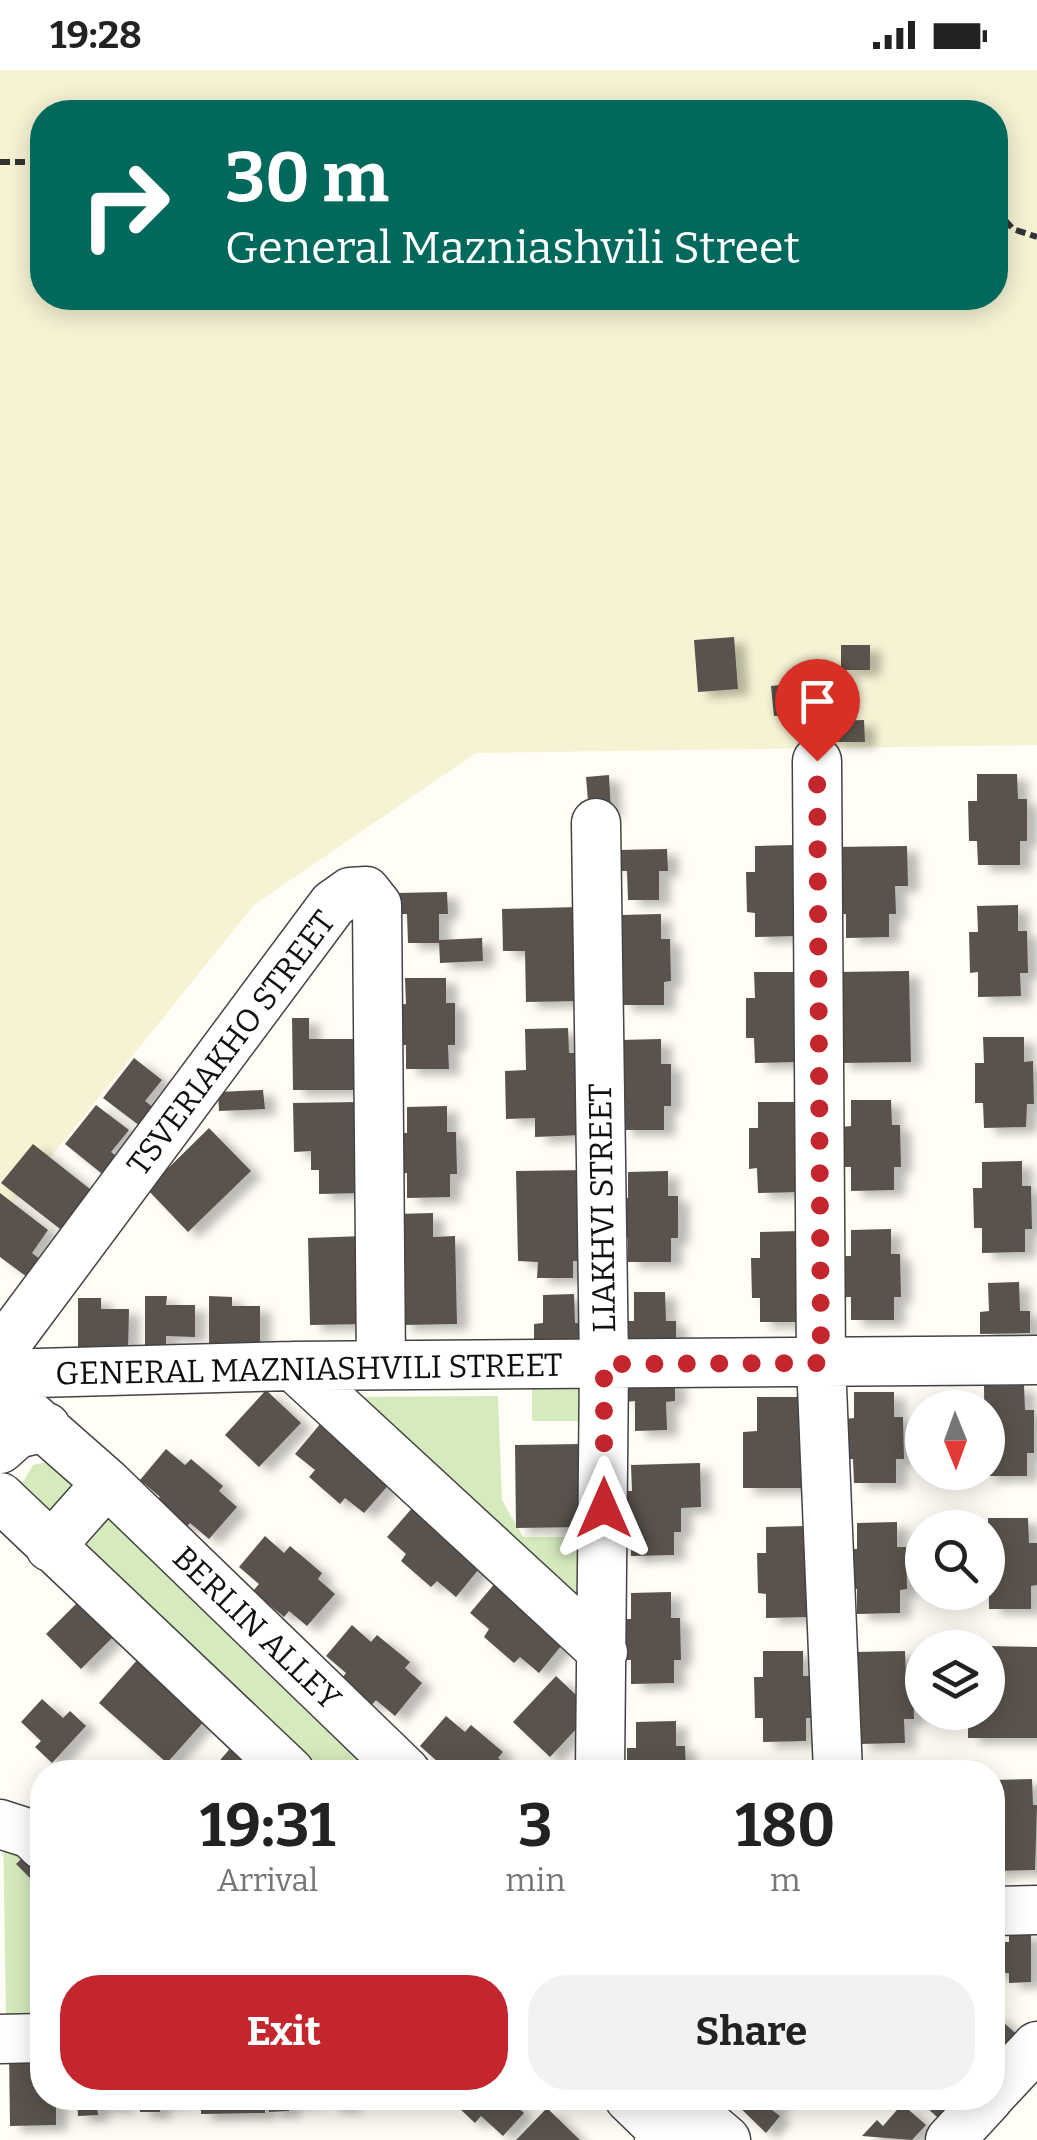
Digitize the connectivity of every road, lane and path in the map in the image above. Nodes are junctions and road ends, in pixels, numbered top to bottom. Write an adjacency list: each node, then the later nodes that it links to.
1 (0, 162): 2 (path)
2 (30, 162)
3 (1008, 223): 4 (path)
4 (1037, 236)
5 (817, 761): 9 (street)
6 (596, 823): 10 (street, LIAKHVI STREET)
7 (0, 1352): 12 (street, TSVERIAKHO STREET)
8 (1037, 1360): 9 (street, GENERAL MAZNIASHVILI STREET)
9 (821, 1363): 10 (street, GENERAL MAZNIASHVILI STREET); 24 (street)
10 (604, 1364): 12 (street, GENERAL MAZNIASHVILI STREET); 20 (street, LIAKHVI STREET)
11 (293, 1366): 12 (street, GENERAL MAZNIASHVILI STREET); 13 (street, GENERAL MAZNIASHVILI STREET); 20 (street)
12 (380, 1366)
13 (0, 1374)
14 (0, 1389): 15 (street, BERLIN ALLEY)
15 (46, 1426): 16 (street); 17 (street, BERLIN ALLEY)
16 (0, 1449)
17 (108, 1483): 19 (street); 22 (street, BERLIN ALLEY)
18 (0, 1497): 19 (street)
19 (50, 1547): 21 (street)
20 (603, 1652): 23 (street, LIAKHVI STREET)
21 (277, 1760)
22 (394, 1760)
23 (600, 1760)
24 (838, 1760)
25 (0, 1824): 26 (street)
26 (30, 1834)
27 (1037, 1910): 28 (street)
28 (1005, 1911)
29 (30, 2038): 30 (street)
30 (0, 2039)
31 (1037, 2046): 32 (street)
32 (1005, 2081)
33 (657, 2110): 35 (street)
34 (978, 2110): 36 (street)
35 (689, 2124)
36 (950, 2140)

